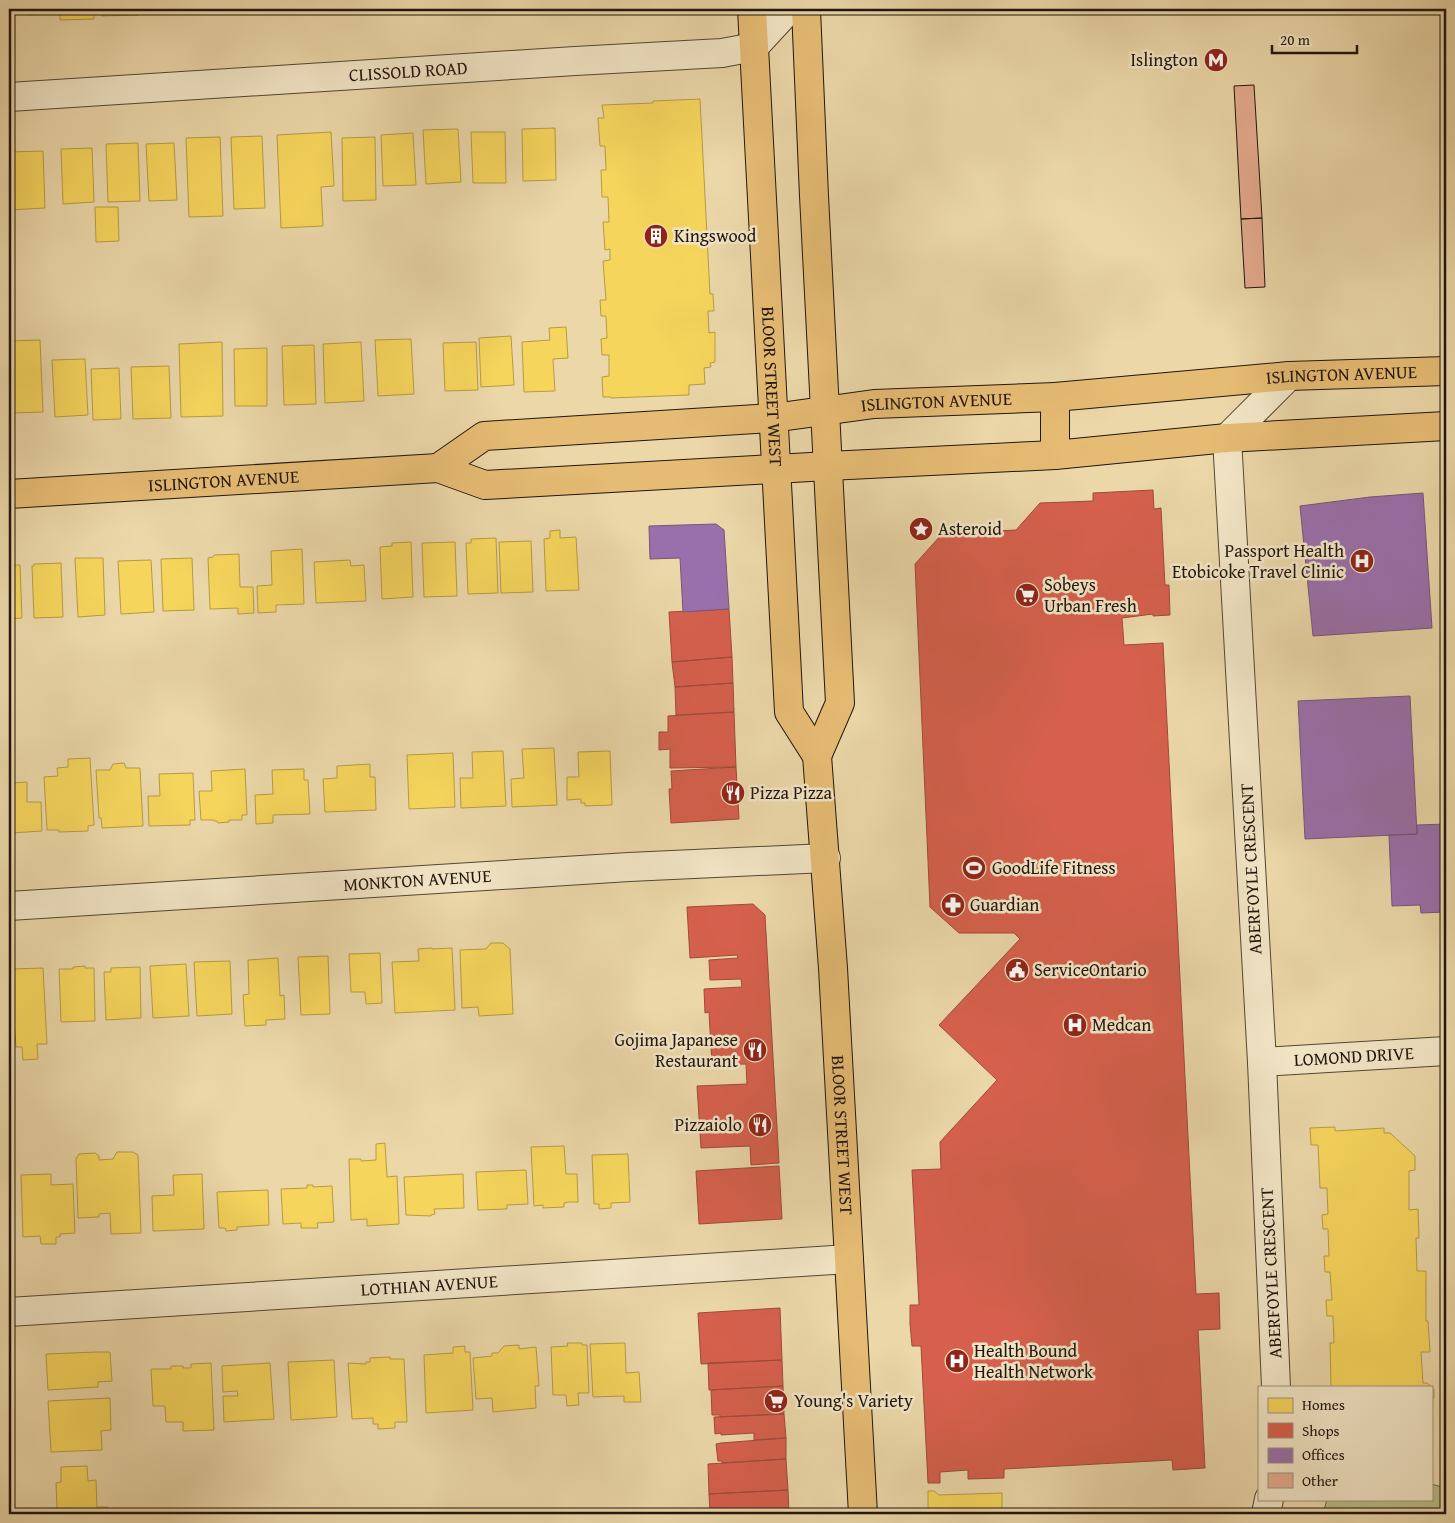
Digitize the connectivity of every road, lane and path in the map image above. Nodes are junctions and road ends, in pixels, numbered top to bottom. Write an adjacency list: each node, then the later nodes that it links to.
1 (752, 9): 4 (main road, BLOOR STREET WEST)
2 (789, 9): 4 (street)
3 (806, 9): 9 (main road, BLOOR STREET WEST)
4 (754, 47): 5 (street, CLISSOLD ROAD); 10 (main road, BLOOR STREET WEST)
5 (9, 97)
6 (1446, 371): 7 (main road, ISLINGTON AVENUE)
7 (1289, 376): 8 (main road, ISLINGTON AVENUE); 12 (street)
8 (1055, 397): 9 (main road, ISLINGTON AVENUE); 13 (main road)
9 (825, 411): 10 (main road, ISLINGTON AVENUE); 14 (main road, BLOOR STREET WEST)
10 (773, 418): 15 (main road, ISLINGTON AVENUE); 16 (main road, BLOOR STREET WEST)
11 (1446, 426): 12 (main road, ISLINGTON AVENUE)
12 (1227, 438): 13 (main road, ISLINGTON AVENUE); 22 (street, ABERFOYLE CRESCENT)
13 (1055, 455): 14 (main road, ISLINGTON AVENUE)
14 (828, 466): 16 (main road, ISLINGTON AVENUE); 18 (main road, BLOOR STREET WEST)
15 (438, 468): 16 (main road, ISLINGTON AVENUE); 17 (main road, ISLINGTON AVENUE)
16 (776, 468): 18 (main road, BLOOR STREET WEST)
17 (9, 494)
18 (817, 756): 19 (main road, BLOOR STREET WEST)
19 (826, 858): 20 (street, MONKTON AVENUE); 23 (main road, BLOOR STREET WEST)
20 (9, 906)
21 (1446, 1052): 22 (street, LOMOND DRIVE)
22 (1262, 1062): 25 (street, ABERFOYLE CRESCENT)
23 (849, 1259): 24 (street, LOTHIAN AVENUE); 27 (main road, BLOOR STREET WEST)
24 (9, 1312)
25 (1276, 1386)
26 (1269, 1500): 28 (street)
27 (863, 1514)
28 (1266, 1514)

